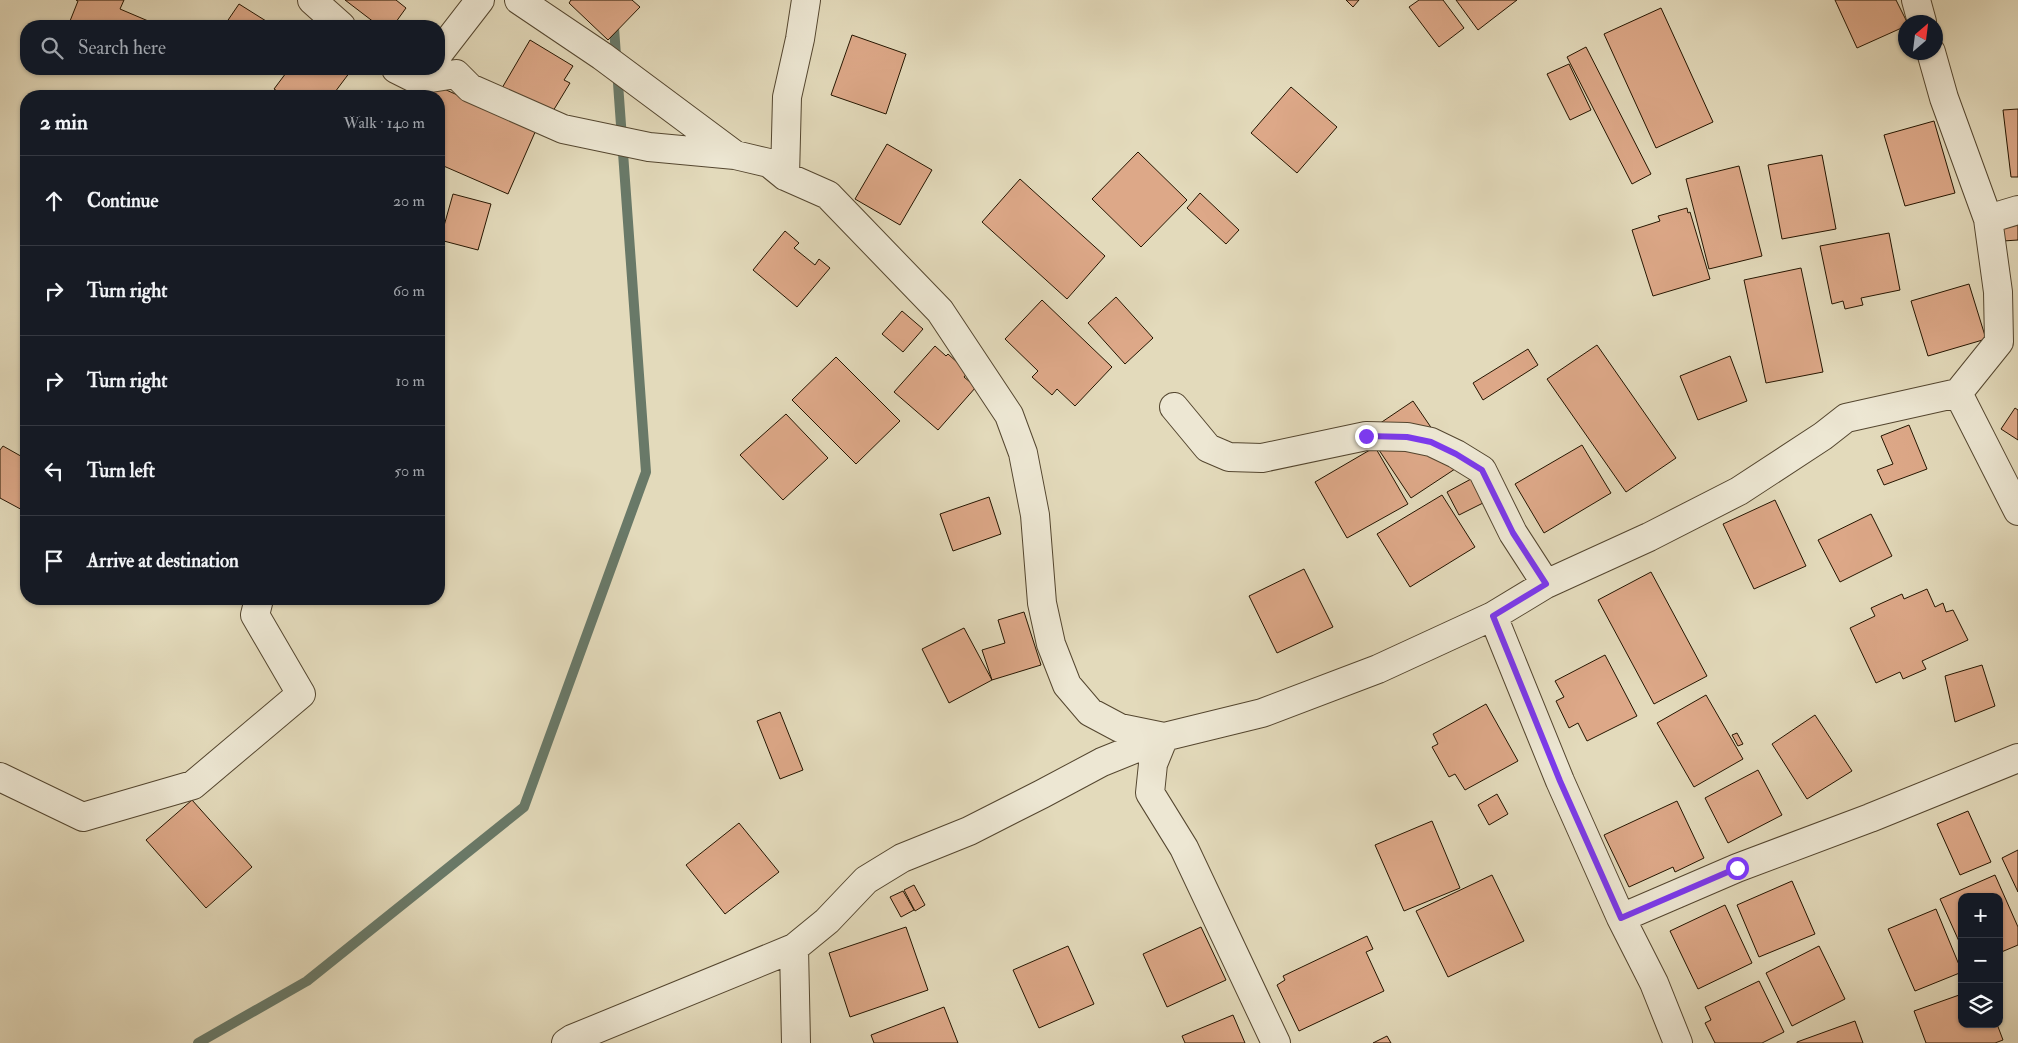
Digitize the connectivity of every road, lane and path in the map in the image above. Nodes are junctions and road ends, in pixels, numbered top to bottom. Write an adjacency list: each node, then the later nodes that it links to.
1 (312, 0): 7 (street)
2 (480, 0): 8 (street)
3 (519, 0): 11 (street)
4 (806, 0): 12 (street)
5 (1916, 0): 6 (street)
6 (1920, 15)
7 (334, 20)
8 (445, 45)
9 (1933, 60): 14 (street)
10 (413, 78): 11 (street)
11 (735, 155): 12 (street)
12 (786, 176): 21 (street)
13 (2018, 210): 14 (street)
14 (1988, 219): 15 (street)
15 (1958, 393): 17 (street); 18 (street)
16 (1174, 407): 18 (street)
17 (2018, 511)
18 (1546, 584): 20 (street)
19 (258, 605): 23 (street)
20 (1493, 616): 21 (street); 24 (street)
21 (1164, 737): 25 (street); 28 (street)
22 (2018, 758): 24 (street)
23 (0, 777)
24 (1621, 918): 29 (street)
25 (794, 948): 26 (street); 27 (street)
26 (566, 1043)
27 (796, 1043)
28 (1276, 1043)
29 (1678, 1043)

